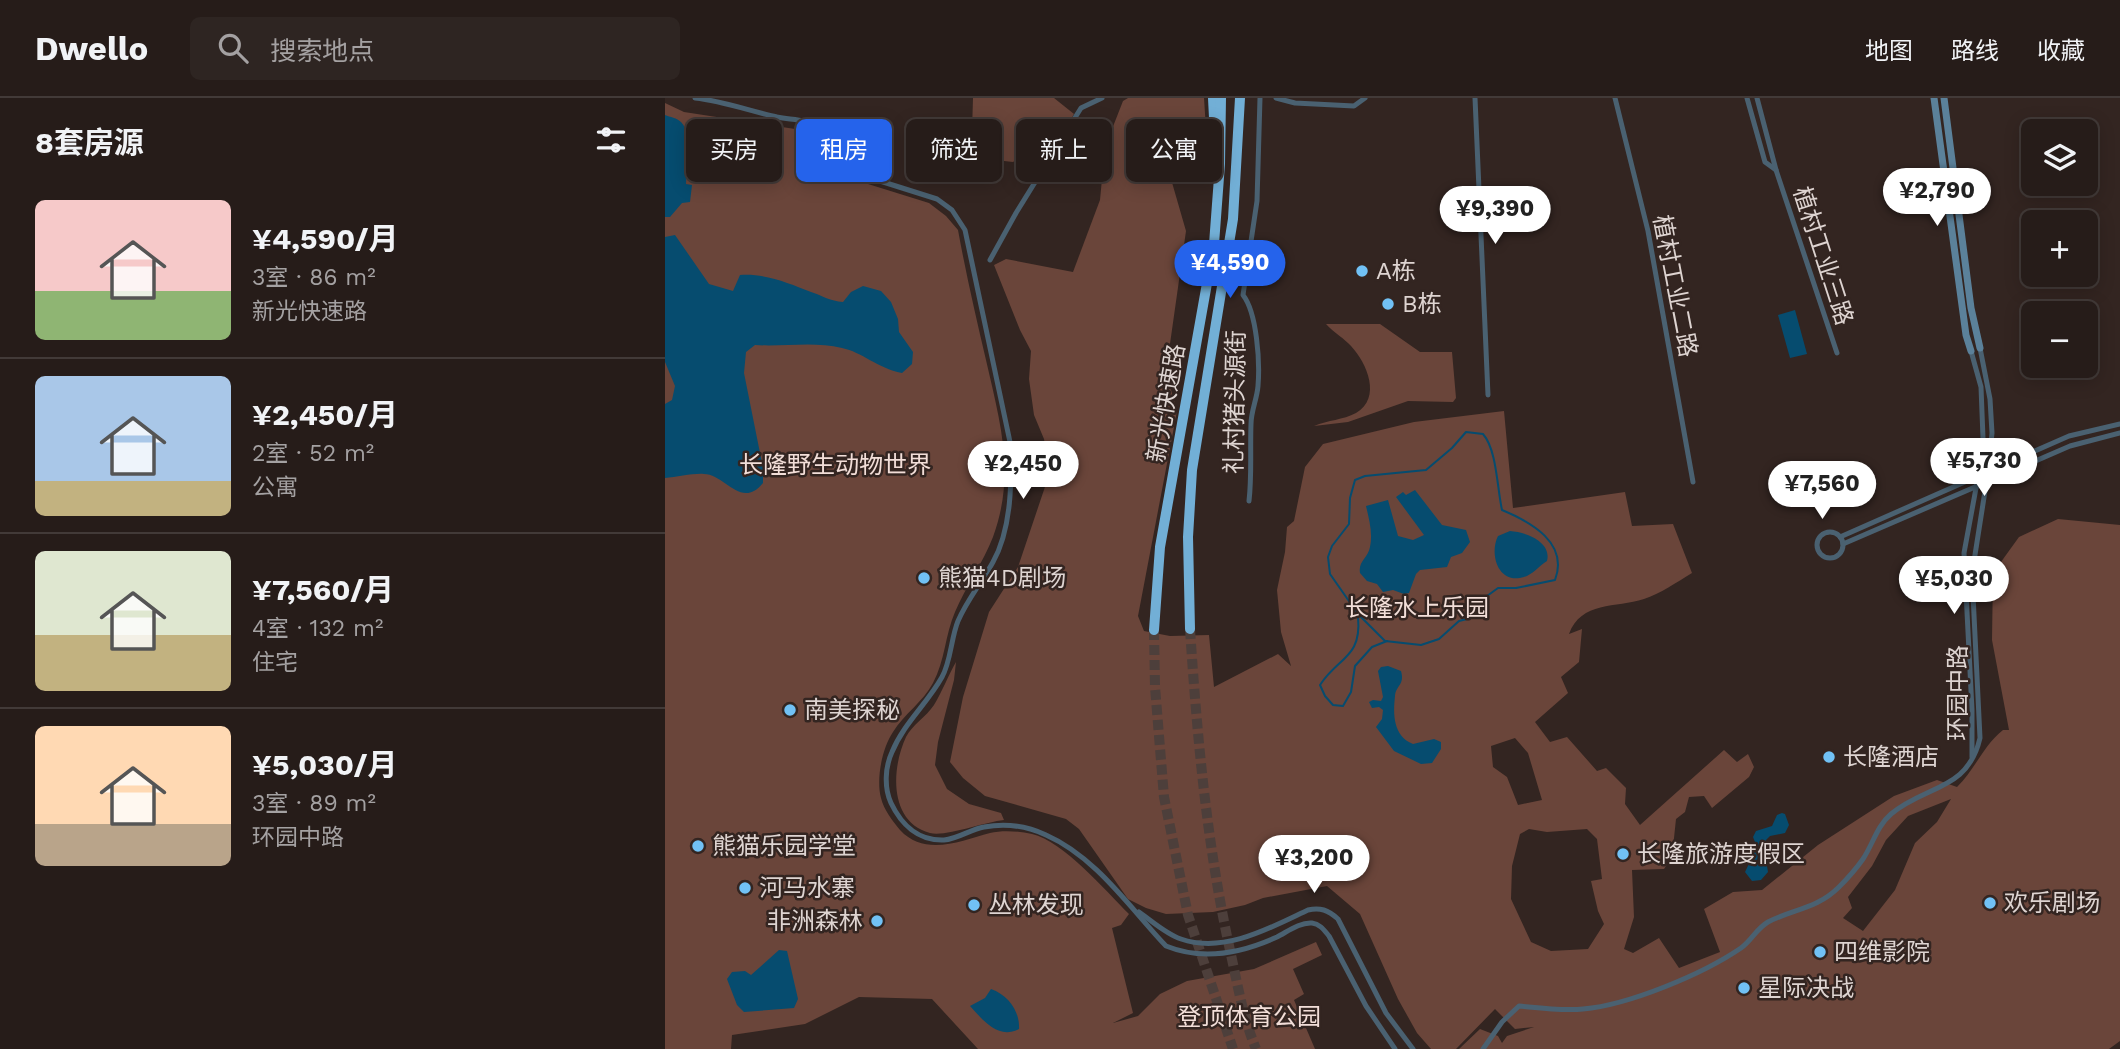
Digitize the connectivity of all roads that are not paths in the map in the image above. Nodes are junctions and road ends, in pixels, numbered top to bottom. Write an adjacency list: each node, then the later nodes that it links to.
1 (695, 98): 35 (street)
2 (1102, 98): 17 (street)
3 (1213, 98): 16 (highway)
4 (1221, 98): 16 (highway, 新光快速路)
5 (1240, 98): 32 (highway, 新光快速路)
6 (1260, 98): 29 (street, 礼村猪头源街)
7 (1276, 98): 8 (street)
8 (1364, 98)
9 (1475, 98): 21 (street)
10 (1615, 98): 26 (street, 植村工业二路)
11 (1747, 98): 15 (street, 植村工业三路)
12 (1757, 98): 15 (street, 植村工业三路)
13 (1934, 98): 19 (street)
14 (1944, 98): 18 (street)
15 (1776, 170): 20 (street, 植村工业三路)
16 (1217, 199): 33 (highway, 新光快速路)
17 (989, 260)
18 (1980, 348): 24 (street, 环园中路)
19 (1971, 351): 25 (street, 环园中路)
20 (1837, 353)
21 (1488, 394)
22 (2120, 424): 24 (street)
23 (2120, 433): 27 (street)
24 (1989, 472): 25 (street); 27 (street, 环园中路)
25 (1978, 476): 28 (street, 环园中路); 30 (street)
26 (1693, 482)
27 (1987, 483): 28 (street); 34 (street, 环园中路)
28 (1976, 487): 31 (street); 34 (street, 环园中路)
29 (1249, 501)
30 (1840, 537): 31 (street); 31 (street)
31 (1843, 544)
32 (1190, 629)
33 (1154, 630)
34 (1972, 757): 38 (street)
35 (1132, 908): 36 (street); 37 (street)
36 (1395, 1049)
37 (1413, 1049)
38 (1483, 1049)

